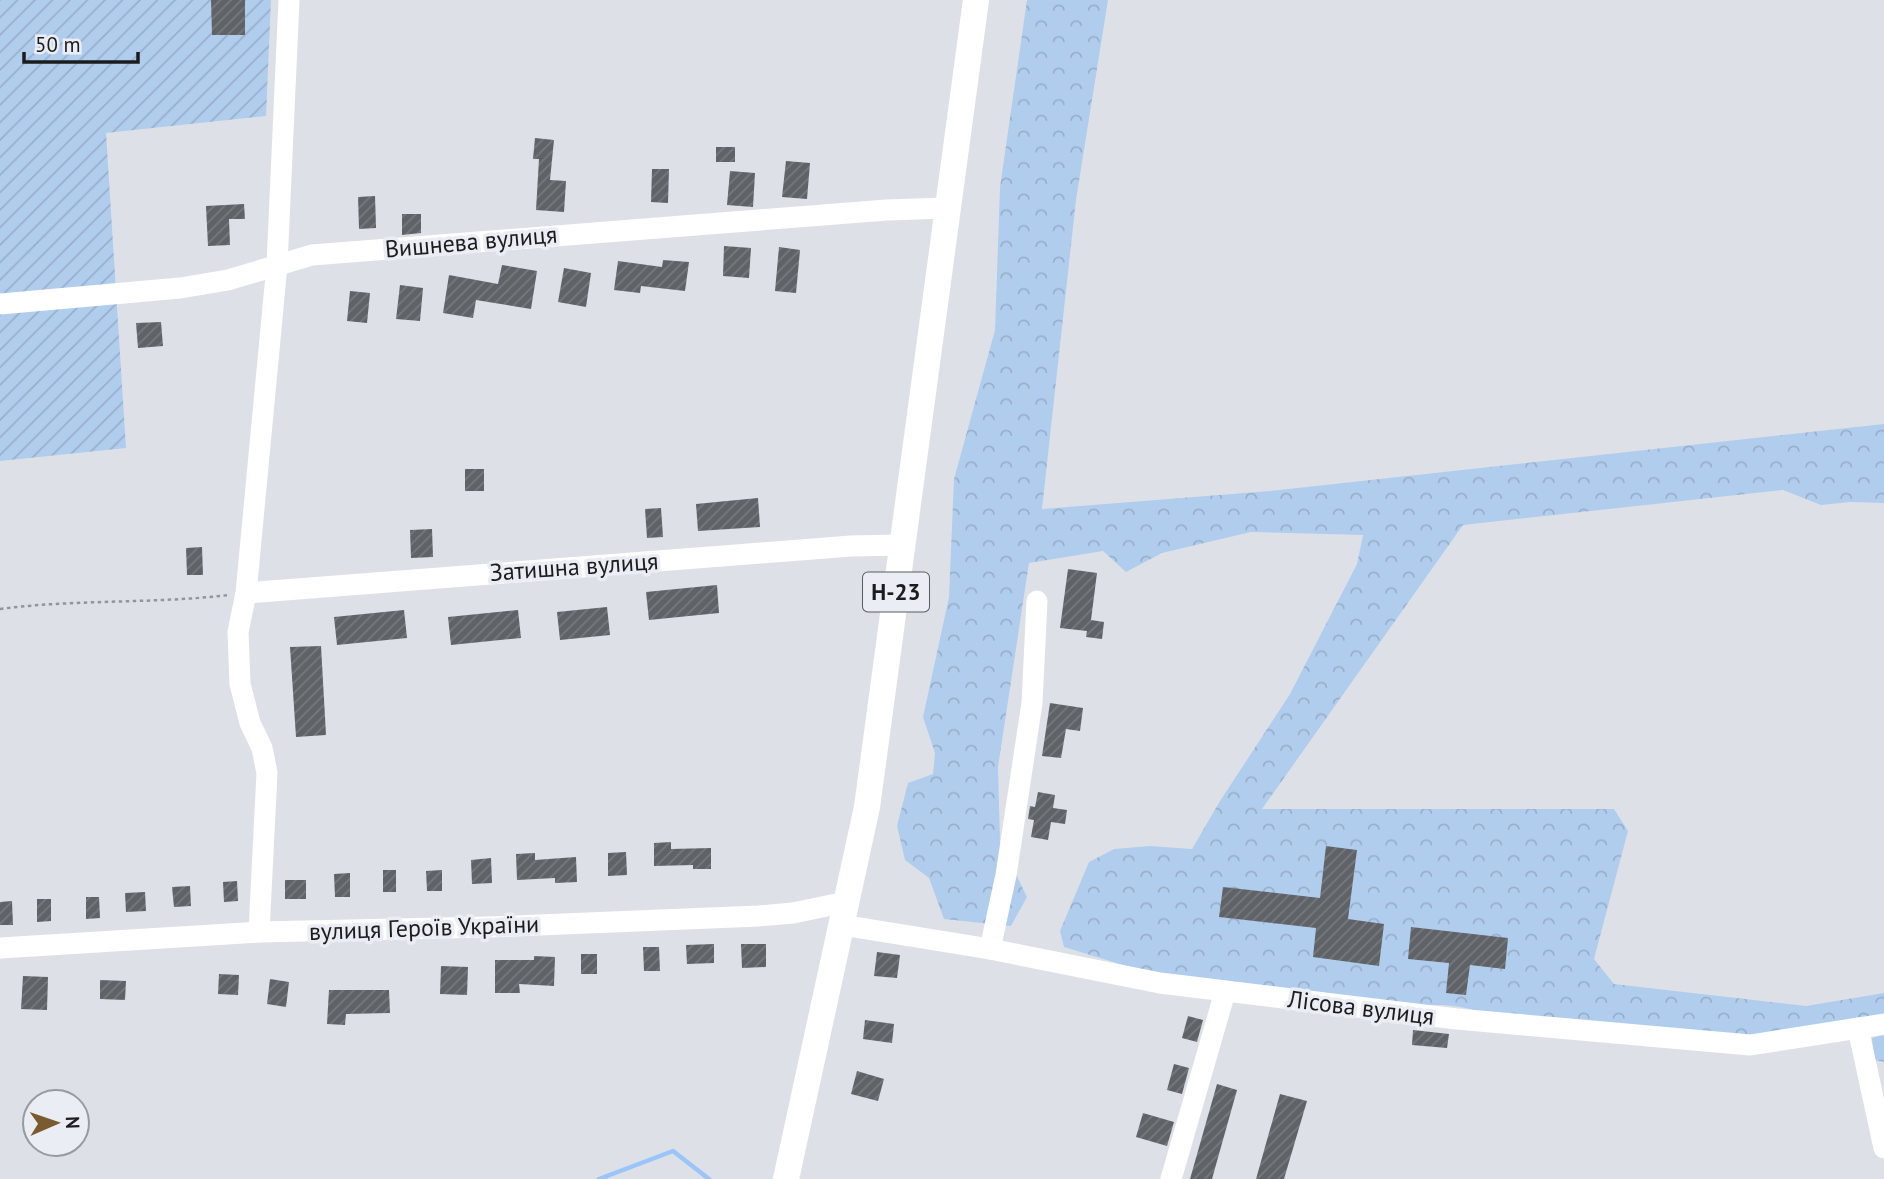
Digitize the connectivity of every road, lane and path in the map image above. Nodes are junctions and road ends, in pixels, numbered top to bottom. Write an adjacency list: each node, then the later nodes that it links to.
1 (289, 0): 4 (street)
2 (976, 0): 3 (main road, Н-23)
3 (947, 208): 4 (street, Вишнева вулиця); 6 (main road, Н-23)
4 (277, 265): 5 (street, Вишнева вулиця); 7 (street)
5 (0, 304)
6 (903, 545): 7 (street, Затишна вулиця); 10 (main road, Н-23)
7 (246, 593): 9 (path); 11 (street)
8 (1037, 601): 13 (street)
9 (0, 609)
10 (844, 914): 11 (street, вулиця Героїв України); 13 (street, Лісова вулиця); 18 (main road, Н-23)
11 (259, 932): 12 (street, вулиця Героїв України)
12 (0, 948)
13 (990, 949): 14 (street, Лісова вулиця)
14 (1225, 992): 16 (street, Лісова вулиця); 19 (street)
15 (1884, 1024): 16 (street, Лісова вулиця)
16 (1858, 1028): 17 (street)
17 (1884, 1148)
18 (786, 1179)
19 (1171, 1179)

